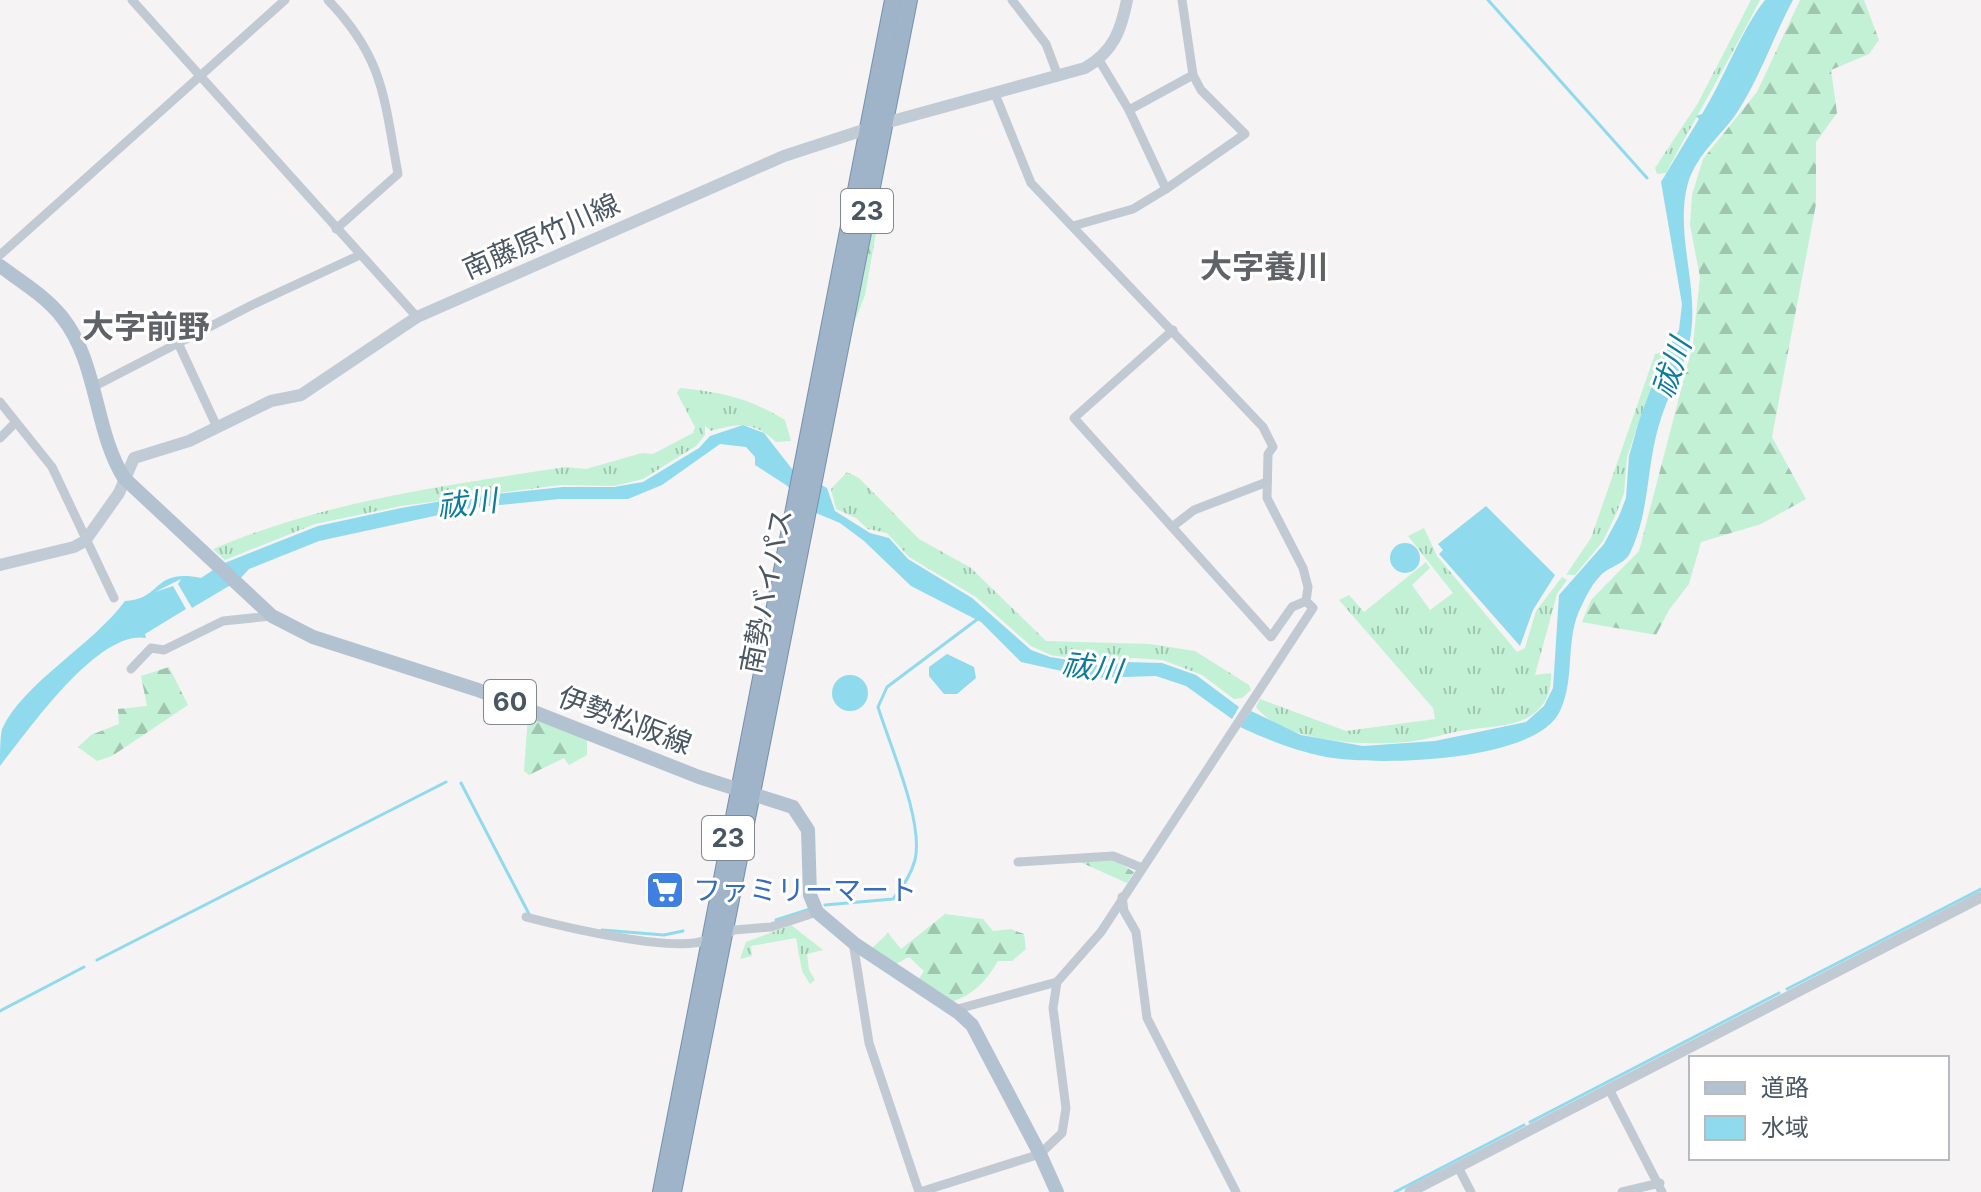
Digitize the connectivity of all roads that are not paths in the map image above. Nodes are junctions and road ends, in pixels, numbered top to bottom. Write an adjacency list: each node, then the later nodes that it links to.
1 (132, 0): 12 (street)
2 (285, 0): 12 (street)
3 (328, 0): 19 (street)
4 (893, 0): 16 (highway, 南勢バイパス / 23)
5 (909, 0): 15 (highway, 南勢バイパス / 23)
6 (1012, 0): 11 (street)
7 (1127, 0): 9 (main road)
8 (1182, 0): 10 (street)
9 (1099, 60): 11 (main road, 南藤原竹川線); 14 (street)
10 (1193, 75): 14 (street); 17 (street)
11 (1058, 76): 13 (main road, 南藤原竹川線)
12 (200, 77): 19 (street); 20 (street)
13 (995, 94): 15 (main road, 南藤原竹川線); 18 (street)
14 (1129, 110): 17 (street)
15 (885, 123): 16 (main road, 南藤原竹川線); 28 (highway, 南勢バイパス / 23)
16 (867, 129): 23 (main road, 南藤原竹川線); 28 (highway, 南勢バイパス / 23)
17 (1166, 189): 18 (street)
18 (1073, 226): 24 (street)
19 (336, 229): 21 (street)
20 (0, 255)
21 (360, 255): 23 (street); 25 (street)
22 (0, 266): 26 (main road, 伊勢松阪線 / 60)
23 (417, 317): 30 (main road, 南藤原竹川線)
24 (1173, 330): 33 (street); 34 (street)
25 (179, 345): 26 (street); 30 (street)
26 (91, 388): 32 (main road, 伊勢松阪線 / 60)
27 (0, 402): 29 (street)
28 (818, 420): 37 (highway, 南勢バイパス / 23)
29 (15, 423): 31 (street); 35 (street)
30 (217, 427): 32 (main road, 南藤原竹川線)
31 (0, 438)
32 (124, 478): 35 (main road, 南藤原竹川線); 40 (main road, 伊勢松阪線 / 60)
33 (1267, 482): 34 (street); 39 (street)
34 (1172, 527): 39 (street)
35 (85, 541): 36 (main road); 38 (street)
36 (0, 565)
37 (788, 574): 42 (highway, 南勢バイパス / 23); 43 (highway, 南勢バイパス / 23)
38 (114, 598)
39 (1306, 601): 45 (street)
40 (272, 616): 41 (street); 42 (main road, 伊勢松阪線 / 60)
41 (131, 669)
42 (737, 790): 43 (main road, 伊勢松阪線 / 60); 51 (highway, 南勢バイパス / 23)
43 (754, 794): 48 (main road, 伊勢松阪線 / 60); 50 (highway, 南勢バイパス / 23)
44 (1018, 862): 45 (street)
45 (1142, 868): 46 (street)
46 (1122, 897): 53 (street); 63 (street)
47 (1981, 897): 55 (street)
48 (817, 912): 50 (street); 52 (main road)
49 (526, 917): 51 (street)
50 (727, 934): 60 (highway, 南勢バイパス / 23)
51 (708, 939): 59 (highway, 南勢バイパス / 23)
52 (853, 942): 54 (main road); 61 (street)
53 (1057, 982): 54 (street); 56 (street)
54 (954, 1010): 56 (main road)
55 (1609, 1089): 57 (street); 58 (street)
56 (1040, 1154): 61 (street); 62 (main road)
57 (1458, 1167): 64 (street); 65 (street)
58 (1661, 1188): 66 (street)
59 (661, 1192)
60 (673, 1192)
61 (920, 1192)
62 (1057, 1192)
63 (1236, 1192)
64 (1410, 1192)
65 (1471, 1192)
66 (1622, 1192)

